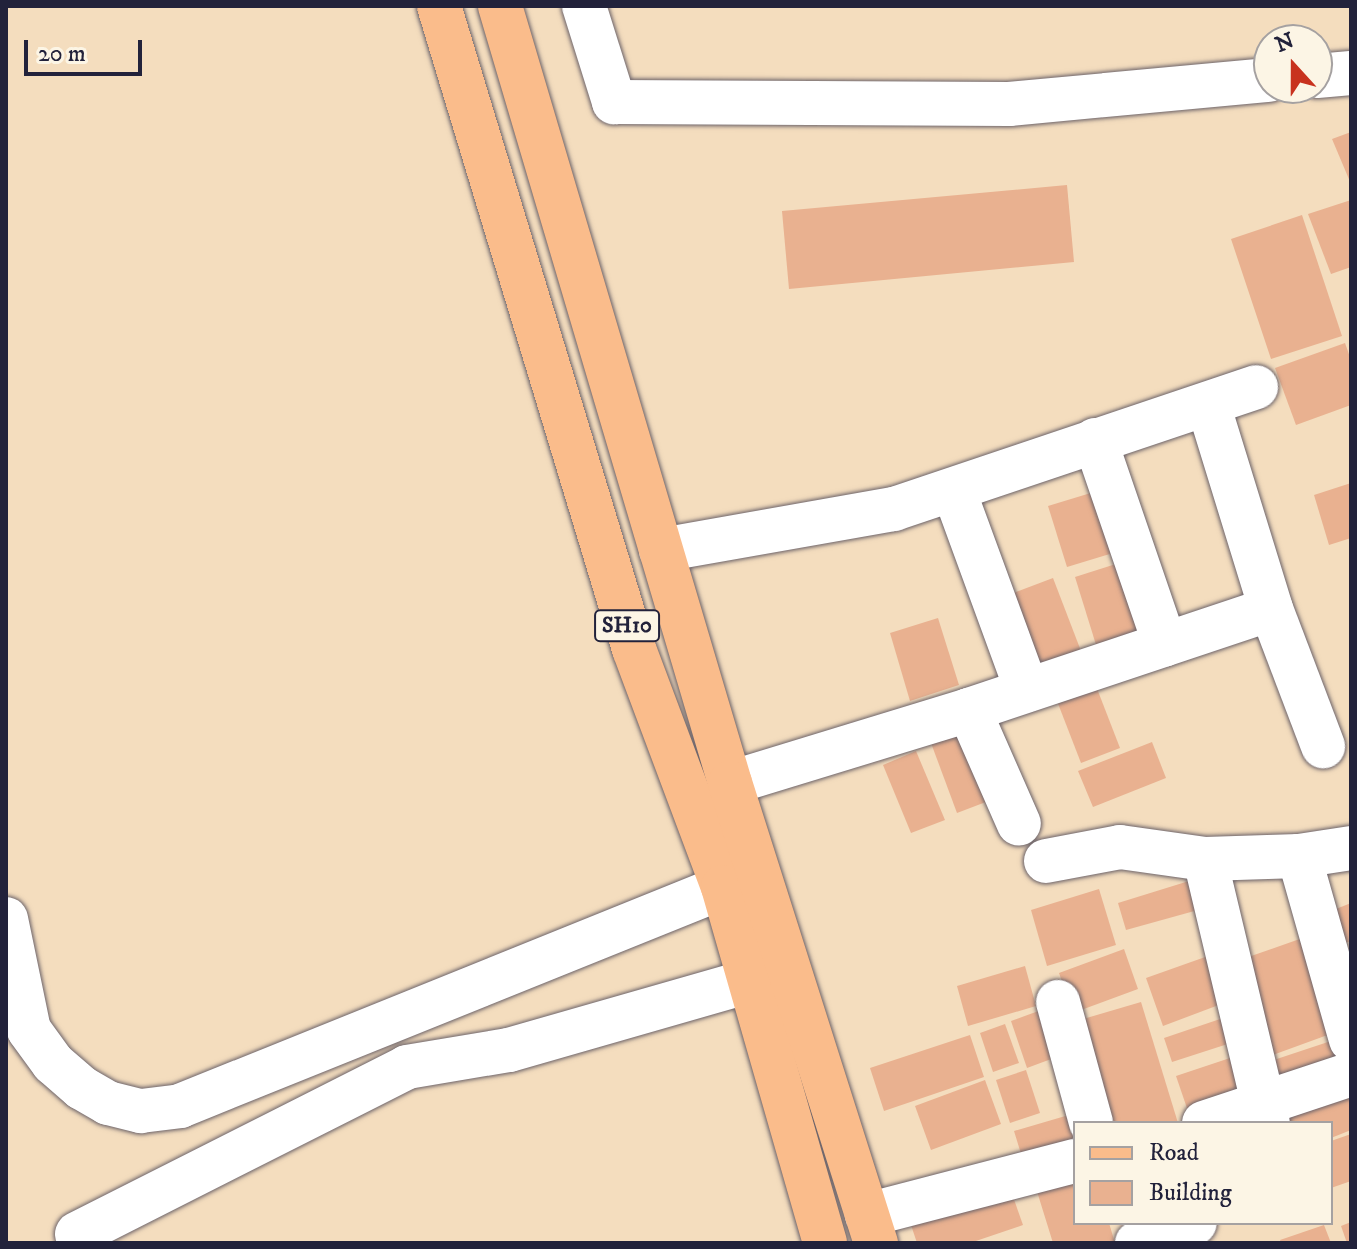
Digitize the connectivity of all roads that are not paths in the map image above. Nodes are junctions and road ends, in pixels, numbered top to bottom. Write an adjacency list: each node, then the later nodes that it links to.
1 (439, 6): 21 (main road, SH10)
2 (500, 6): 9 (main road, SH10)
3 (584, 6): 4 (street)
4 (1253, 81)
5 (1256, 387): 6 (street)
6 (1208, 404): 7 (street); 10 (street)
7 (1095, 440): 8 (street); 11 (street)
8 (954, 491): 9 (street); 12 (street)
9 (661, 550): 15 (main road, SH10)
10 (1271, 609): 11 (street); 14 (street)
11 (1165, 644): 12 (street)
12 (1027, 690): 13 (street)
13 (969, 710): 15 (street); 16 (street)
14 (1323, 746)
15 (730, 783): 32 (main road, SH10)
16 (1019, 824)
17 (1351, 848): 18 (street)
18 (1299, 856): 19 (street); 25 (street)
19 (1205, 859): 20 (street); 27 (street)
20 (1046, 861)
21 (723, 887): 22 (street); 23 (main road, SH10)
22 (6, 919)
23 (750, 981): 33 (street); 34 (main road, SH10)
24 (1058, 1002): 28 (street)
25 (1351, 1040)
26 (1351, 1074): 27 (street)
27 (1266, 1114): 29 (street)
28 (1090, 1121)
29 (1218, 1121)
30 (1073, 1162): 32 (street)
31 (1189, 1225): 35 (street)
32 (871, 1229)
33 (77, 1234)
34 (825, 1243)
35 (1137, 1243)

